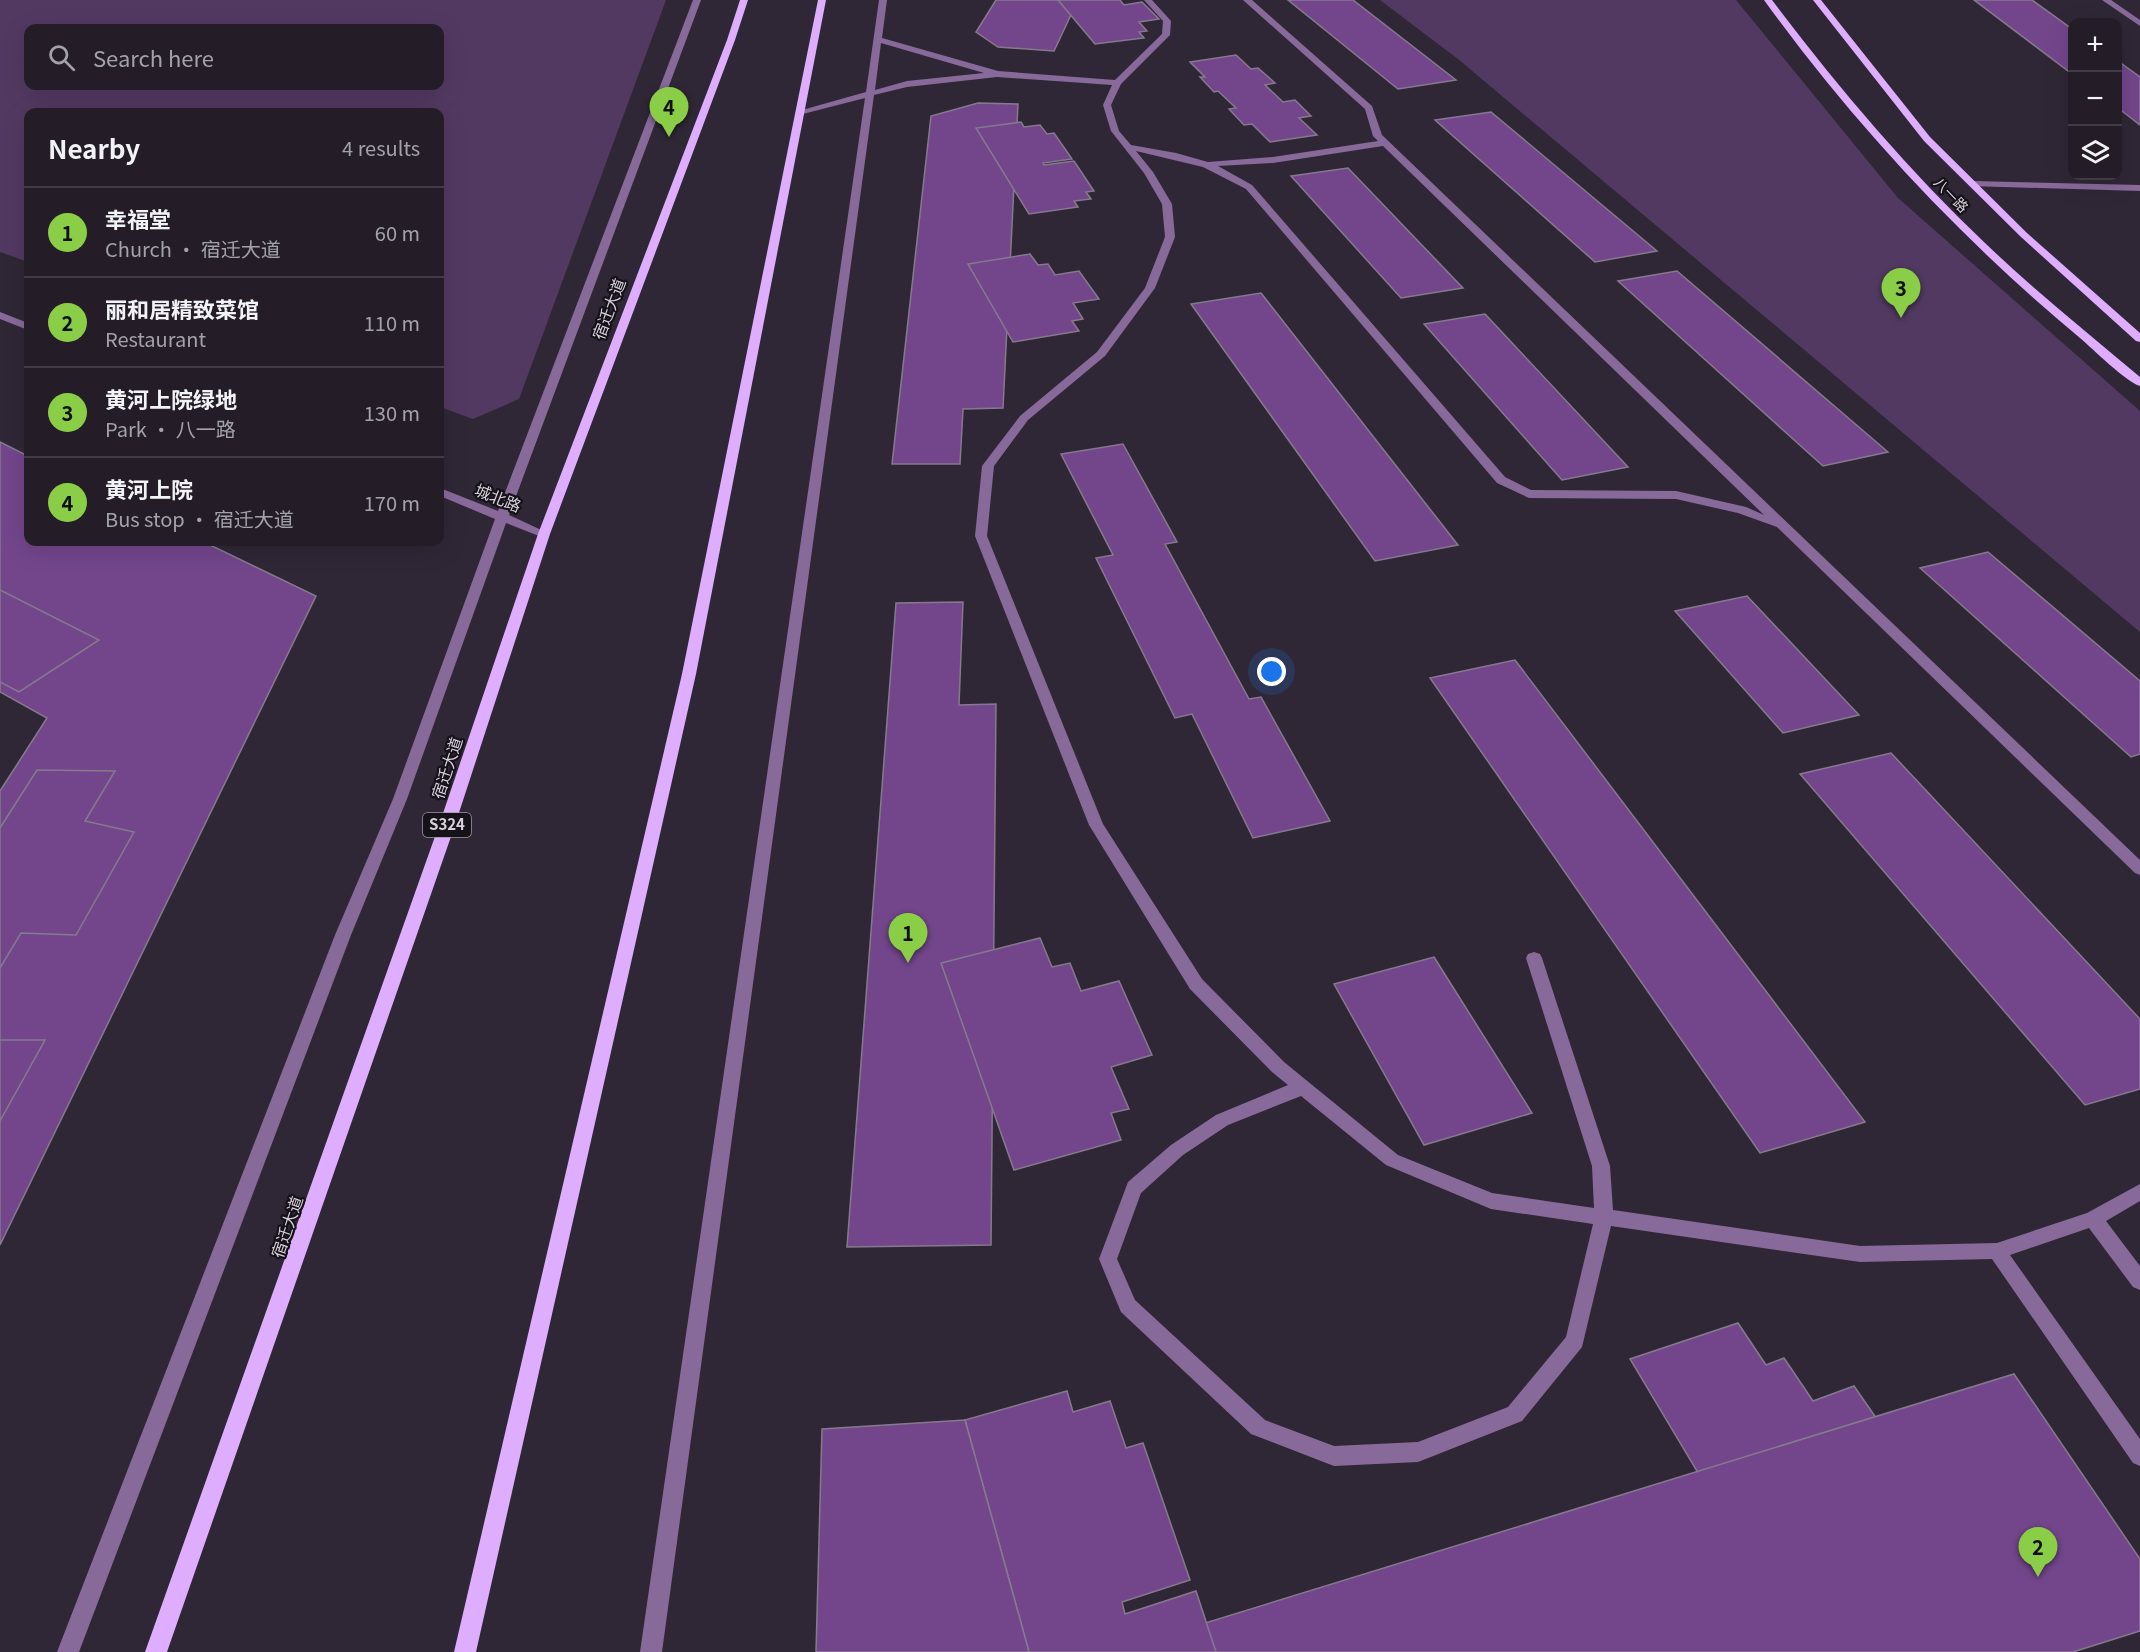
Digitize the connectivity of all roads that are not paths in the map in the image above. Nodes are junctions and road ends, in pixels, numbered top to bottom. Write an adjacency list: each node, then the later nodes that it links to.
1 (698, 0): 26 (street)
2 (744, 0): 28 (main road, 宿迁大道 / S324)
3 (822, 0): 15 (main road)
4 (883, 0): 11 (street)
5 (1148, 0): 13 (street)
6 (1247, 0): 16 (street)
7 (1768, 0): 24 (main road, 八一路)
8 (1817, 0): 19 (main road, 八一路)
9 (2106, 0): 10 (street)
10 (2140, 24)
11 (877, 39): 12 (street); 14 (street)
12 (997, 74): 13 (street); 14 (street)
13 (1117, 82): 17 (street)
14 (870, 93): 15 (street); 41 (street)
15 (799, 112): 40 (main road)
16 (1386, 143): 18 (street); 27 (street)
17 (1128, 147): 18 (street); 31 (street)
18 (1209, 164): 27 (street)
19 (1972, 184): 20 (street); 23 (main road, 八一路)
20 (2140, 188)
21 (0, 315): 22 (street)
22 (24, 325)
23 (2140, 339)
24 (2140, 383)
25 (444, 494): 26 (street, 城北路)
26 (502, 517): 28 (street, 城北路); 38 (street)
27 (1786, 529): 29 (street)
28 (544, 534): 39 (main road, 宿迁大道 / S324)
29 (2140, 869)
30 (1534, 958): 33 (street)
31 (1303, 1087): 33 (street); 33 (street)
32 (2140, 1192): 34 (street)
33 (1604, 1218): 35 (street)
34 (2093, 1219): 35 (street); 36 (street)
35 (1997, 1251): 37 (street)
36 (2140, 1281)
37 (2140, 1456)
38 (68, 1652)
39 (156, 1652)
40 (465, 1652)
41 (651, 1652)

